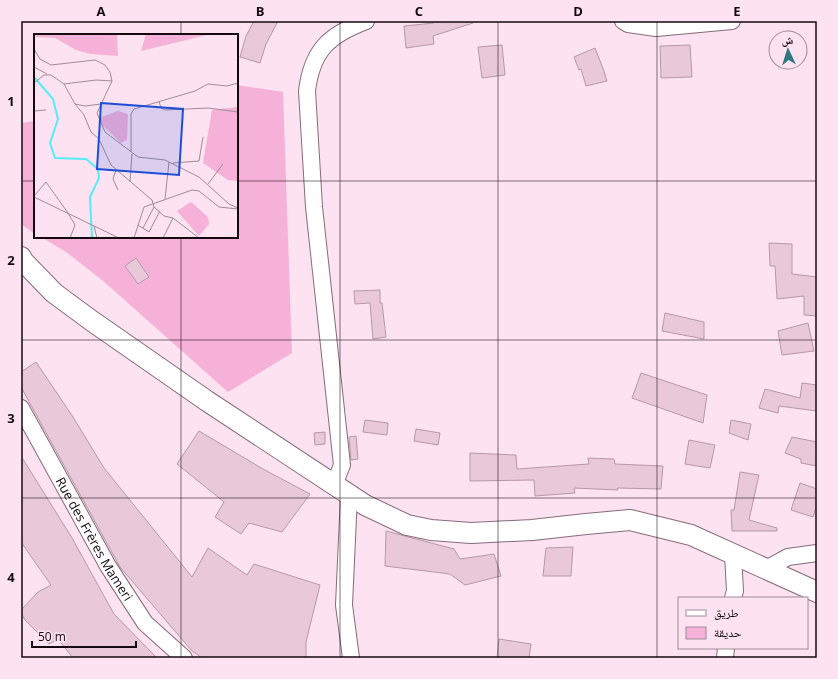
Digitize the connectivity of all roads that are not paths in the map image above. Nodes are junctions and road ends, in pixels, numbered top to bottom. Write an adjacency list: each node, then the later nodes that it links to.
1 (366, 21): 6 (street)
2 (623, 21): 3 (street)
3 (732, 21)
4 (21, 257): 6 (main road)
5 (21, 408): 12 (street, Rue des Frères Mameri)
6 (342, 490): 8 (main road); 13 (street)
7 (817, 553): 9 (street)
8 (733, 554): 9 (main road); 11 (street)
9 (766, 569): 10 (main road)
10 (817, 592)
11 (733, 597)
12 (184, 658)
13 (351, 658)

